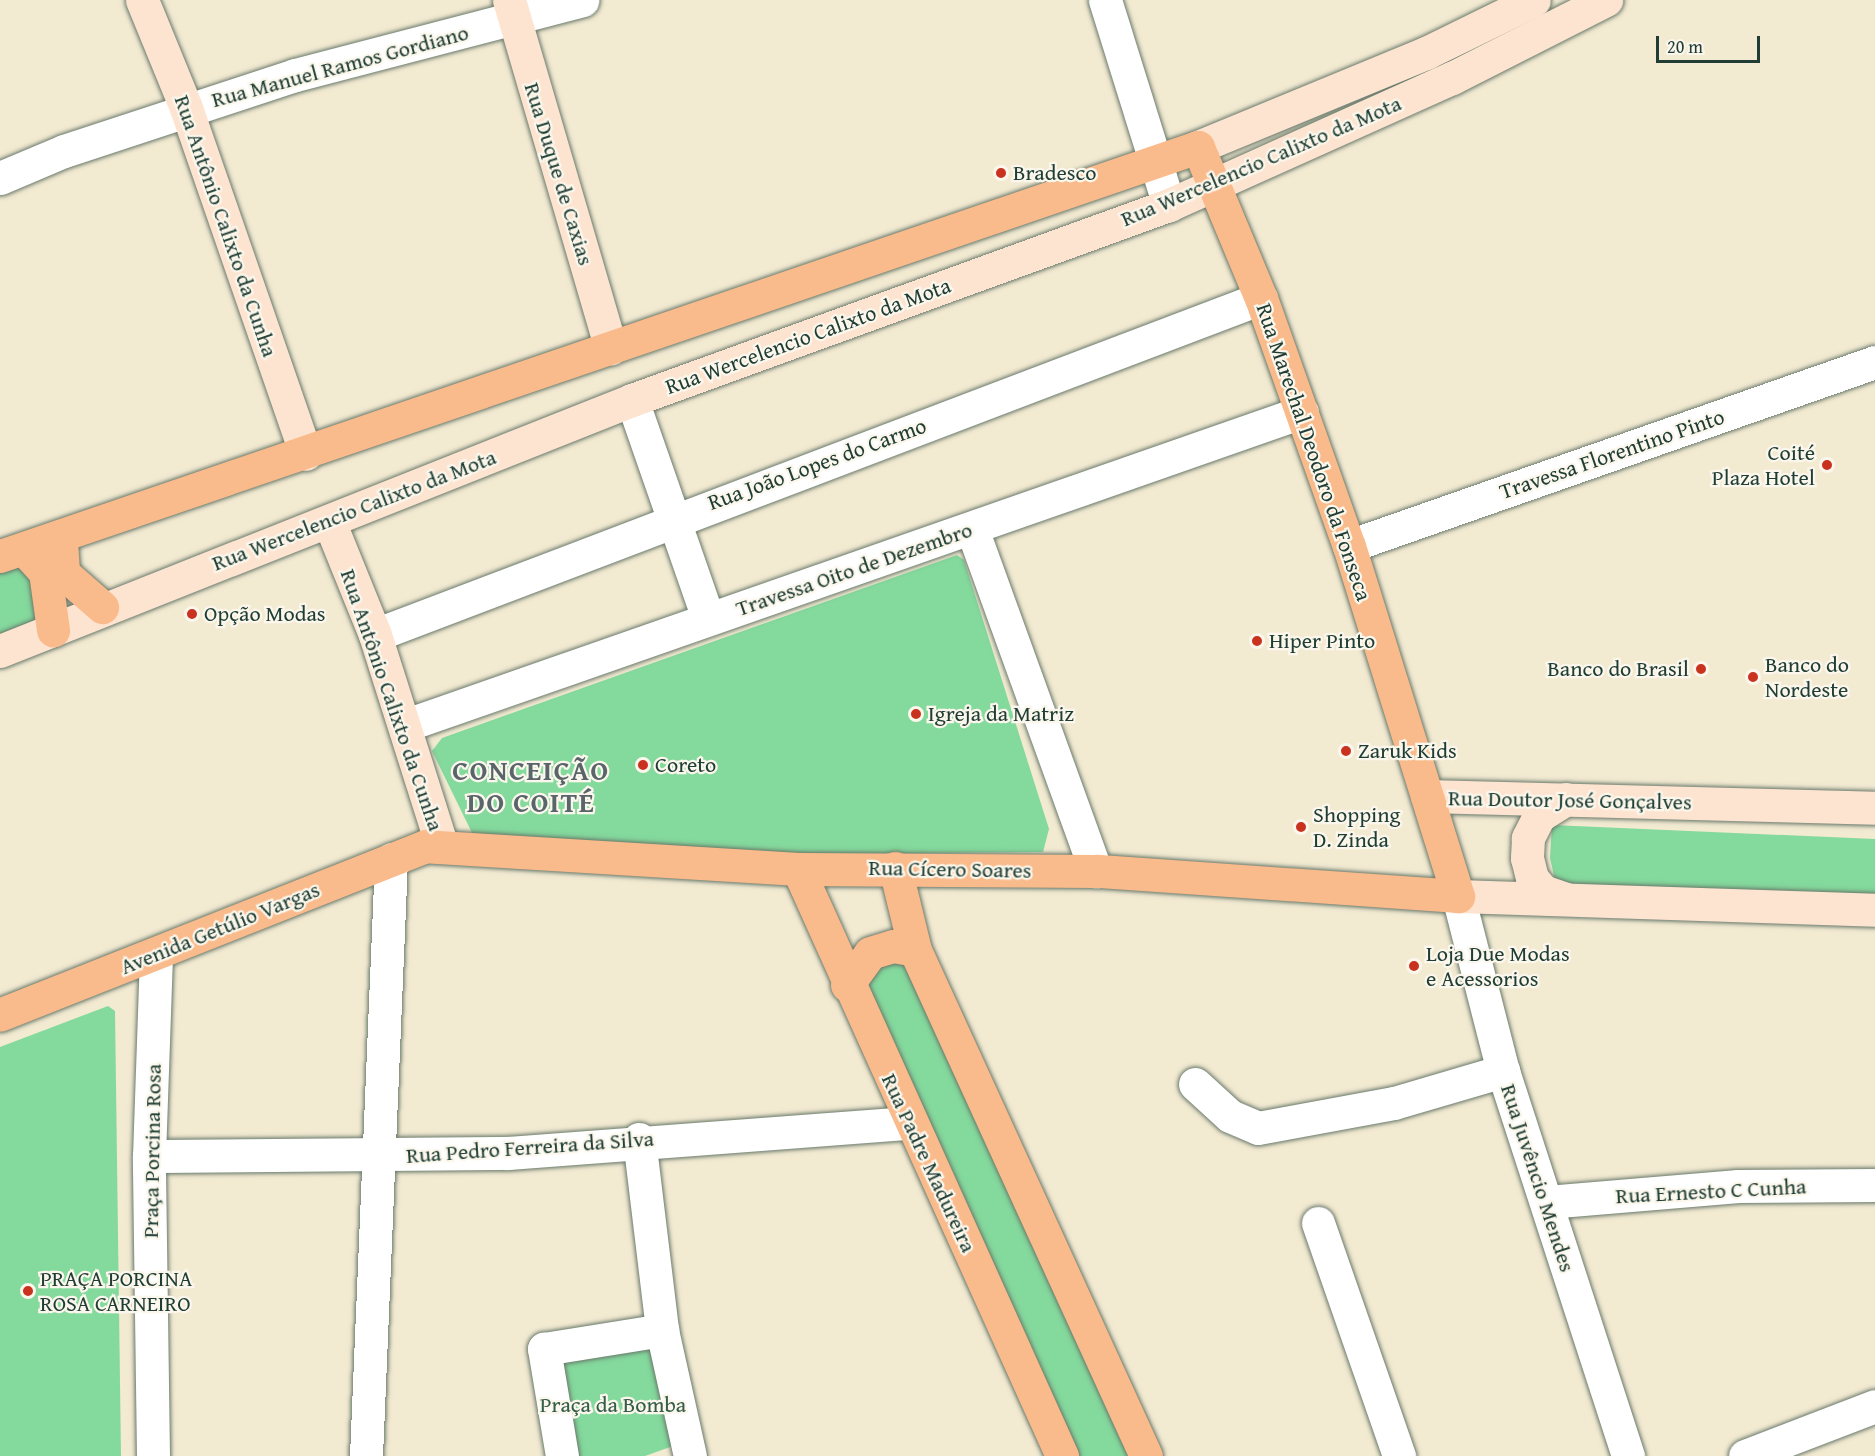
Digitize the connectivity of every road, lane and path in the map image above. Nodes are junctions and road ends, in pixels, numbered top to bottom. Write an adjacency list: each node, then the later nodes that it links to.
1 (142, 0): 7 (street, Rua Antônio Calixto da Cunha)
2 (582, 0): 6 (street, Rua Manuel Ramos Gordiano)
3 (1105, 0): 9 (street)
4 (1534, 0): 8 (street, Rua Wercelencio Calixto da Mota)
5 (1606, 0): 11 (street, Rua Wercelencio Calixto da Mota)
6 (512, 10): 7 (street, Rua Manuel Ramos Gordiano); 14 (street, Rua Duque de Caxias)
7 (186, 108): 10 (street, Rua Manuel Ramos Gordiano); 18 (street, Rua Antônio Calixto da Cunha)
8 (1198, 147): 9 (main road, Rua Wercelencio Calixto da Mota); 11 (main road, Rua Marechal Deodoro da Fonseca)
9 (1157, 163): 12 (street); 14 (main road, Rua Wercelencio Calixto da Mota)
10 (0, 178)
11 (1214, 183): 12 (street, Rua Wercelencio Calixto da Mota); 13 (main road, Rua Marechal Deodoro da Fonseca)
12 (1169, 205): 16 (street, Rua Wercelencio Calixto da Mota)
13 (1261, 298): 17 (main road, Rua Marechal Deodoro da Fonseca); 19 (street, Rua João Lopes do Carmo)
14 (611, 348): 18 (main road, Rua Wercelencio Calixto da Mota)
15 (1875, 362): 23 (street, Travessa Florentino Pinto)
16 (632, 400): 19 (street); 20 (street, Rua Wercelencio Calixto da Mota)
17 (1302, 412): 21 (street, Travessa Oito de Dezembro); 23 (main road, Rua Marechal Deodoro da Fonseca)
18 (306, 454): 22 (main road, Rua Wercelencio Calixto da Mota)
19 (673, 518): 26 (street); 28 (street, Rua João Lopes do Carmo)
20 (328, 521): 25 (street, Rua Wercelencio Calixto da Mota); 28 (street, Rua Antônio Calixto da Cunha)
21 (972, 529): 26 (street, Travessa Oito de Dezembro); 38 (street)
22 (62, 535): 24 (main road, Rua Wercelencio Calixto da Mota); 25 (main road)
23 (1349, 546): 31 (main road, Rua Marechal Deodoro da Fonseca)
24 (12, 552): 27 (main road)
25 (102, 607): 27 (street, Rua Wercelencio Calixto da Mota)
26 (708, 618): 30 (street, Travessa Oito de Dezembro)
27 (53, 630): 29 (street, Rua Wercelencio Calixto da Mota)
28 (375, 635): 30 (street, Rua Antônio Calixto da Cunha)
29 (0, 651)
30 (406, 725): 34 (street, Rua Antônio Calixto da Cunha)
31 (1427, 796): 32 (street, Rua Doutor José Gonçalves); 39 (main road, Rua Doutor José Gonçalves)
32 (1566, 799): 33 (street, Rua Doutor José Gonçalves); 40 (street)
33 (1875, 808)
34 (442, 846): 35 (main road, Avenida Getúlio Vargas); 37 (main road, Rua Cícero Soares)
35 (391, 860): 43 (main road, Avenida Getúlio Vargas); 51 (street)
36 (895, 868): 37 (main road, Rua Cícero Soares); 38 (main road, Rua Cícero Soares); 42 (main road)
37 (798, 869): 44 (main road, Rua Padre Madureira)
38 (1096, 871): 39 (main road, Rua Cícero Soares)
39 (1458, 896): 40 (street); 46 (street, Rua Juvêncio Mendes)
40 (1567, 898): 41 (street)
41 (1875, 910)
42 (915, 950): 44 (main road); 62 (main road)
43 (156, 954): 45 (main road, Avenida Getúlio Vargas); 50 (street, Praça Porcina Rosa)
44 (847, 985): 48 (main road, Rua Padre Madureira)
45 (0, 1015)
46 (1503, 1071): 47 (street); 53 (street, Rua Juvêncio Mendes)
47 (1195, 1084)
48 (909, 1123): 49 (street, Rua Pedro Ferreira da Silva); 61 (main road, Rua Padre Madureira)
49 (639, 1139): 51 (street, Rua Pedro Ferreira da Silva); 55 (street)
50 (149, 1156): 51 (street, Rua Pedro Ferreira da Silva); 58 (street, Praça Porcina Rosa)
51 (382, 1156): 59 (street)
52 (1875, 1185): 53 (street, Rua Ernesto C Cunha)
53 (1547, 1202): 64 (street, Rua Juvêncio Mendes)
54 (1318, 1223): 63 (street)
55 (662, 1330): 57 (street); 60 (street)
56 (1875, 1406): 65 (street)
57 (683, 1454)
58 (153, 1456)
59 (366, 1456)
60 (562, 1456)
61 (1062, 1456)
62 (1146, 1456)
63 (1399, 1456)
64 (1628, 1456)
65 (1745, 1456)

